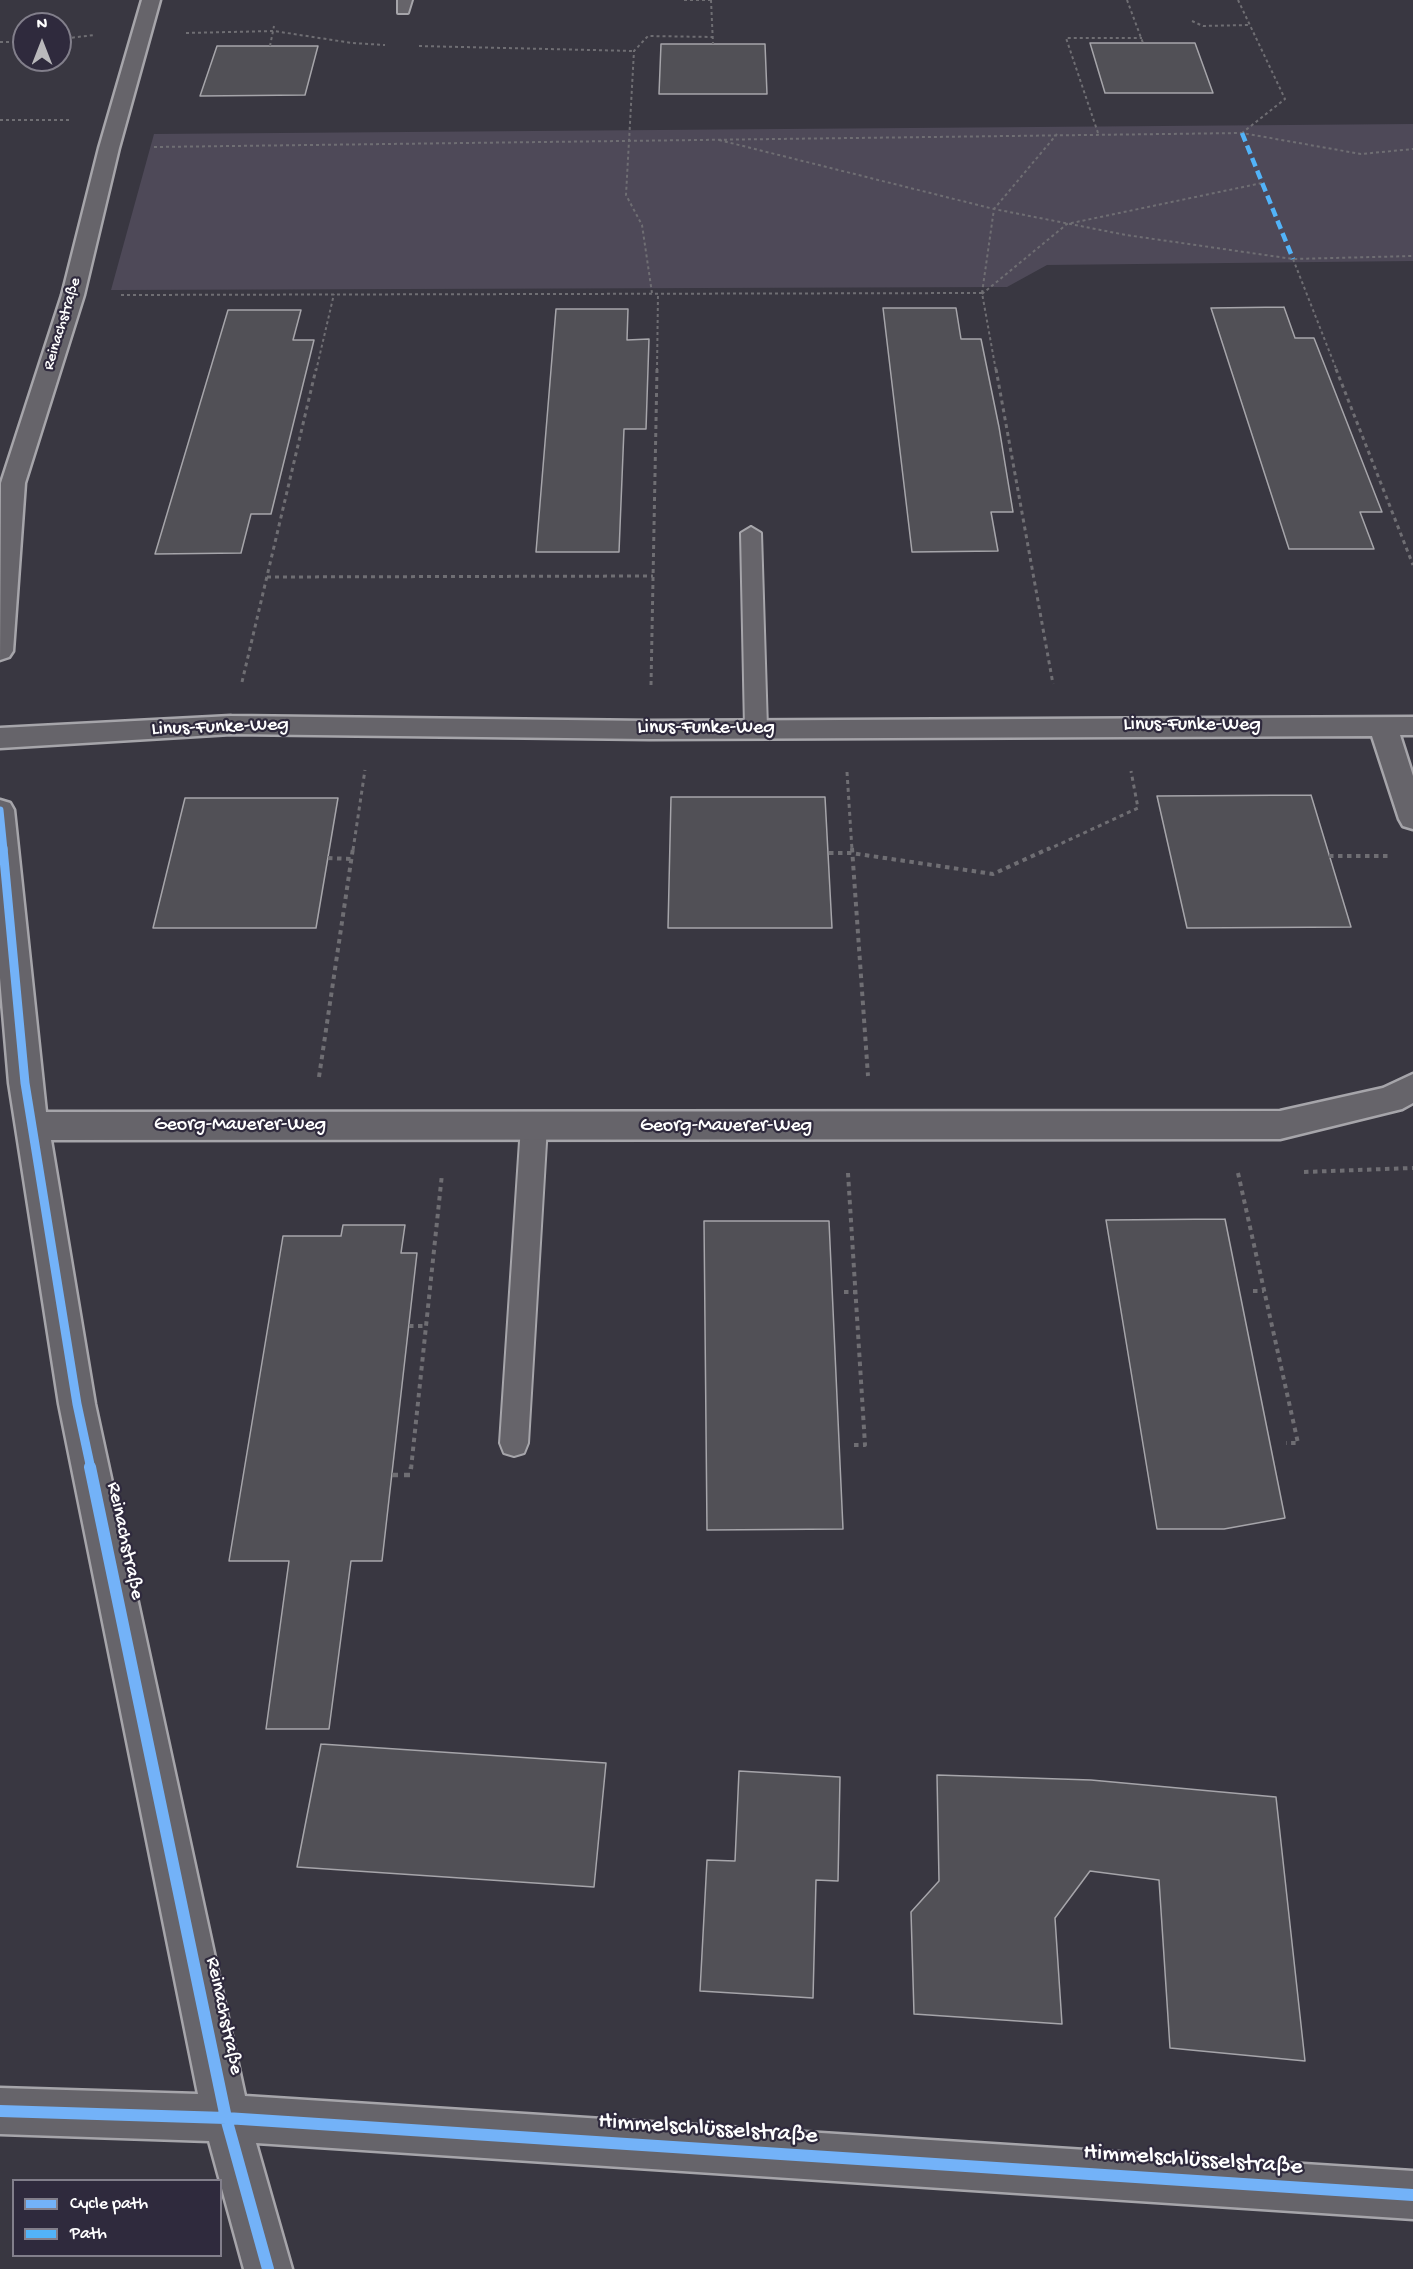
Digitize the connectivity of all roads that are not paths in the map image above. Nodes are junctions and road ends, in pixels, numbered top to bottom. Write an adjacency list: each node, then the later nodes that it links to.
1 (151, 0): 3 (street, Reinachstraße)
2 (751, 533): 6 (lane)
3 (0, 651)
4 (1413, 726): 5 (street, Linus-Funke-Weg)
5 (1383, 727): 6 (street, Linus-Funke-Weg); 9 (street)
6 (756, 728): 7 (street, Linus-Funke-Weg)
7 (0, 738)
8 (0, 810): 11 (street, Reinachstraße)
9 (1413, 819)
10 (1413, 1087): 12 (street, Georg-Mauerer-Weg)
11 (32, 1126): 12 (street, Georg-Mauerer-Weg); 15 (street, Reinachstraße)
12 (534, 1126): 13 (lane)
13 (513, 1443)
14 (0, 2111): 15 (street, Himmelschlüsselstraße)
15 (226, 2118): 16 (street, Himmelschlüsselstraße); 17 (street, Reinachstraße)
16 (1413, 2195)
17 (268, 2269)

